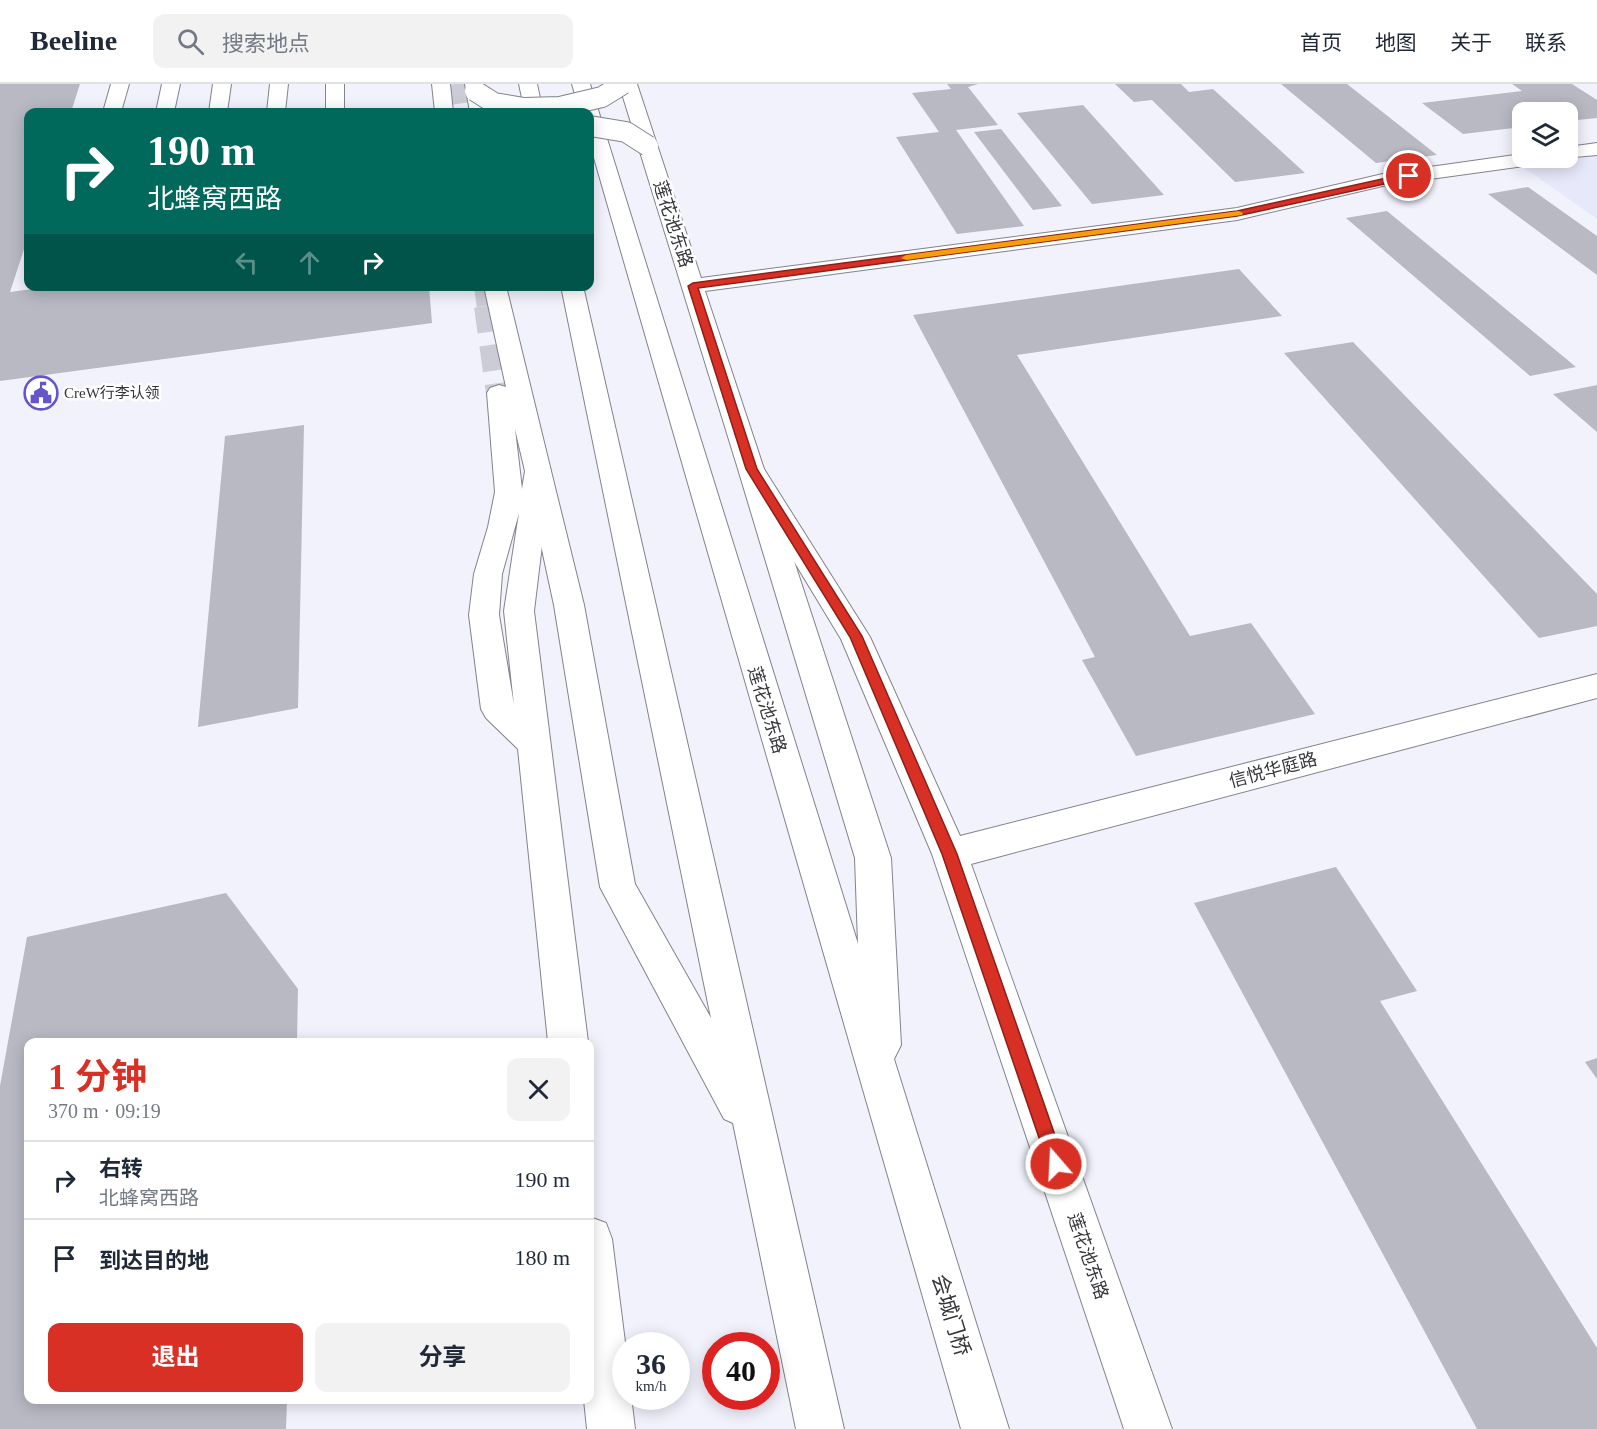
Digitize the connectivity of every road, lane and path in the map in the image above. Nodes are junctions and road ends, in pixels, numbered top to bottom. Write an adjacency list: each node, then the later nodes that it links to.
1 (120, 84): 12 (main road)
2 (171, 84): 13 (main road)
3 (222, 84): 14 (main road)
4 (279, 84): 15 (main road)
5 (335, 84): 16 (main road)
6 (441, 84): 17 (main road)
7 (528, 84): 20 (main road)
8 (581, 84): 21 (main road, 莲花池东路)
9 (623, 84): 11 (main road, bridge)
10 (628, 84): 24 (main road, 莲花池东路)
11 (470, 86): 18 (main road); 19 (main road)
12 (113, 108)
13 (166, 108)
14 (219, 108)
15 (276, 108)
16 (335, 108)
17 (444, 108)
18 (466, 108)
19 (478, 108)
20 (533, 108)
21 (588, 108)
22 (594, 127): 24 (main road, bridge)
23 (594, 130): 40 (main road, 莲花池东路)
24 (648, 146): 28 (main road, 莲花池东路)
25 (1597, 149): 26 (main road)
26 (1578, 152)
27 (1512, 162): 28 (main road)
28 (693, 286): 34 (main road, 莲花池东路)
29 (496, 291): 32 (main road)
30 (514, 291): 32 (main road)
31 (573, 291): 41 (main road)
32 (512, 359): 35 (main road)
33 (499, 393): 37 (main road)
34 (751, 469): 38 (main road, 莲花池东路); 40 (main road)
35 (538, 471): 37 (main road); 41 (main road)
36 (1597, 686): 38 (main road, 信悦华庭路)
37 (534, 744): 39 (main road)
38 (950, 854): 47 (main road, 莲花池东路)
39 (568, 1038)
40 (883, 1095): 42 (main road, 莲花池东路)
41 (756, 1139): 45 (main road)
42 (916, 1202): 46 (main road, 会城门桥)
43 (594, 1275): 44 (main road)
44 (611, 1429)
45 (820, 1429)
46 (985, 1429)
47 (1148, 1429)

